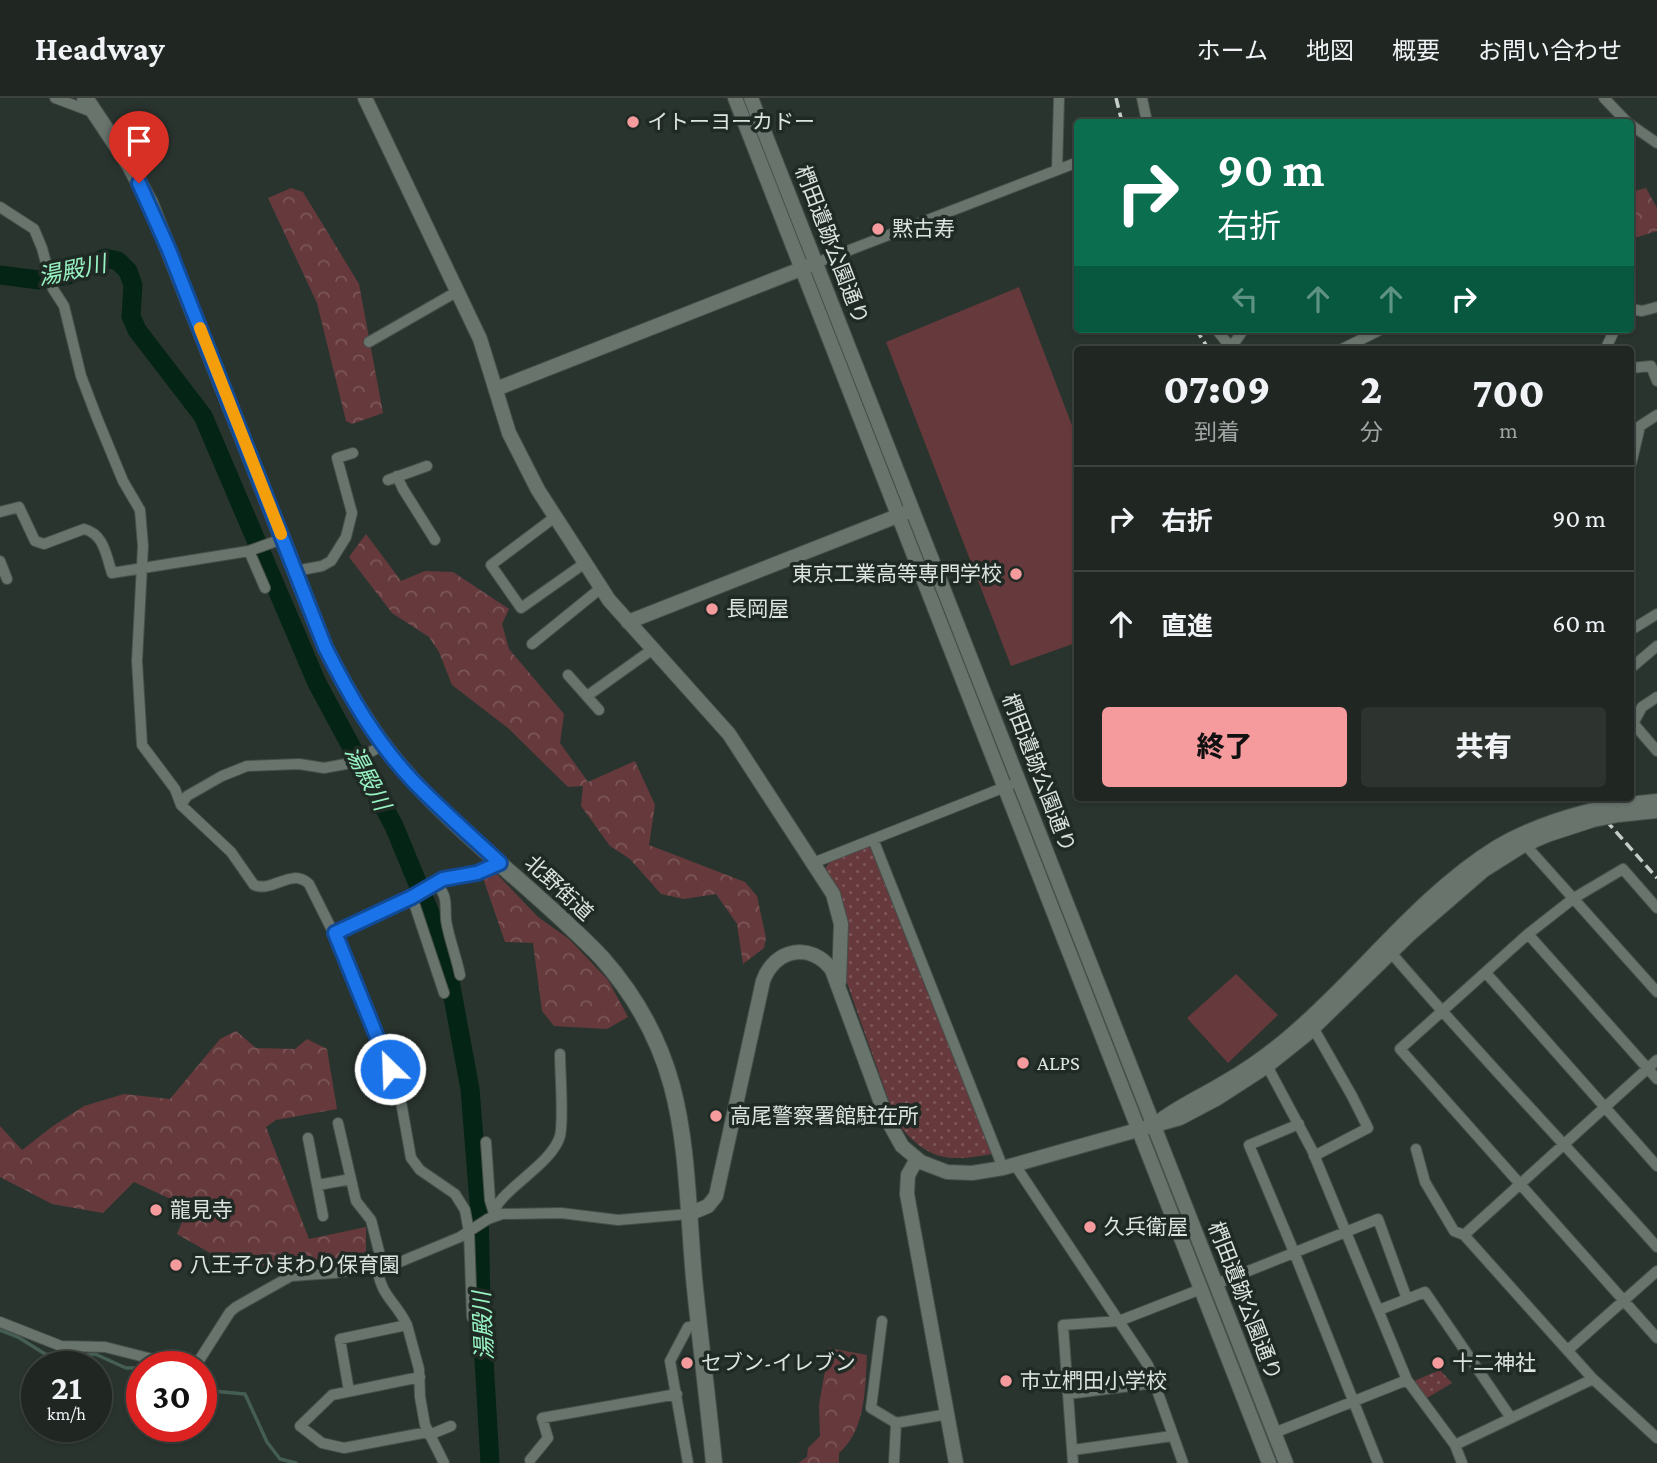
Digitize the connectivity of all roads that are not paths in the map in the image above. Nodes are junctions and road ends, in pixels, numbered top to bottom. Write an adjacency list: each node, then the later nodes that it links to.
1 (55, 98): 9 (street)
2 (85, 98): 9 (main road, 北野街道)
3 (365, 98): 18 (street)
4 (735, 98): 17 (street, 椚田遺跡公園通り)
5 (751, 98): 17 (street, 椚田遺跡公園通り)
6 (1059, 98): 15 (street)
7 (1142, 98): 10 (street)
8 (1604, 98): 11 (street)
9 (95, 113): 36 (main road, 北野街道)
10 (1146, 119)
11 (1624, 119)
12 (1634, 127): 13 (street)
13 (1657, 143)
14 (1074, 164): 15 (street)
15 (1057, 170): 17 (street)
16 (0, 207): 40 (street)
17 (809, 266): 26 (street); 31 (street, 椚田遺跡公園通り); 33 (street, 椚田遺跡公園通り)
18 (458, 291): 22 (street); 26 (street)
19 (1657, 306): 20 (street)
20 (1634, 310)
21 (1374, 333): 23 (street)
22 (369, 342)
23 (1348, 346)
24 (1634, 369): 25 (street)
25 (1657, 382)
26 (496, 389): 34 (street)
27 (1657, 415): 28 (street)
28 (1634, 451)
29 (353, 453): 41 (street)
30 (427, 466): 35 (street)
31 (913, 510): 33 (street); 60 (street, 椚田遺跡公園通り)
32 (0, 512): 40 (street)
33 (899, 516): 46 (street); 61 (street, 椚田遺跡公園通り)
34 (555, 517): 39 (street); 39 (street)
35 (435, 540)
36 (275, 541): 37 (street); 41 (main road, 北野街道)
37 (250, 551): 40 (street); 43 (street)
38 (0, 561): 42 (street)
39 (584, 563): 44 (street)
40 (142, 568): 63 (street)
41 (295, 571): 58 (main road, 北野街道)
42 (7, 579)
43 (265, 588)
44 (601, 588): 46 (street); 48 (street)
45 (1657, 614): 47 (street)
46 (628, 622): 50 (street)
47 (1634, 628)
48 (532, 644)
49 (1657, 646): 51 (street)
50 (653, 649): 53 (street); 69 (street)
51 (1634, 665)
52 (568, 675): 53 (street)
53 (587, 696): 55 (street)
54 (1657, 697): 56 (street)
55 (599, 710)
56 (1634, 721)
57 (1634, 727): 59 (street)
58 (383, 745): 63 (street); 68 (main road, 北野街道)
59 (1657, 751)
60 (1020, 782): 61 (street); 92 (street, 椚田遺跡公園通り)
61 (1005, 788): 66 (street); 93 (street, 椚田遺跡公園通り)
62 (1657, 801): 64 (street)
63 (181, 805): 74 (street)
64 (1623, 807): 65 (street); 67 (street, bridge)
65 (1657, 811)
66 (873, 839): 69 (street); 100 (street)
67 (1522, 841): 72 (street); 76 (street)
68 (500, 863): 70 (street); 105 (main road, 北野街道)
69 (813, 863): 79 (street)
70 (433, 884): 71 (street); 78 (street)
71 (413, 896): 74 (street); 81 (street)
72 (1574, 898): 73 (street); 75 (street); 80 (street)
73 (1657, 908)
74 (335, 933): 108 (street)
75 (1528, 934): 77 (street); 87 (street)
76 (1388, 949): 82 (street); 83 (street)
77 (1486, 973): 82 (street); 89 (street)
78 (460, 975)
79 (839, 984): 99 (street); 105 (street)
80 (1657, 992)
81 (444, 993)
82 (1441, 1011): 96 (street); 104 (street)
83 (1311, 1024): 86 (street); 98 (street)
84 (560, 1054): 106 (street)
85 (1657, 1060): 87 (street)
86 (1265, 1062): 91 (street); 92 (street)
87 (1648, 1069): 88 (street); 89 (street)
88 (1657, 1079)
89 (1605, 1107): 96 (street); 101 (street)
90 (338, 1123): 102 (street)
91 (1299, 1124): 98 (street); 112 (street)
92 (1154, 1125): 93 (street); 115 (street, 椚田遺跡公園通り)
93 (1139, 1130): 100 (street); 116 (street, 椚田遺跡公園通り)
94 (308, 1138): 103 (street)
95 (486, 1142): 106 (street)
96 (1565, 1144): 104 (street); 111 (street)
97 (1416, 1149): 110 (street)
98 (1314, 1156): 109 (street)
99 (916, 1159): 100 (street); 136 (street)
100 (1009, 1166): 122 (street)
101 (1657, 1166)
102 (351, 1179): 103 (street); 113 (street)
103 (318, 1185): 107 (street)
104 (1519, 1185): 110 (street); 118 (street)
105 (689, 1214): 106 (street); 125 (main road, 北野街道)
106 (491, 1215): 108 (street)
107 (323, 1216)
108 (470, 1231): 113 (street); 120 (street)
109 (1347, 1232): 112 (street); 117 (street); 119 (street)
110 (1464, 1235): 127 (street)
111 (1657, 1247)
112 (1294, 1252): 115 (street); 135 (street)
113 (380, 1268): 123 (street); 124 (street)
114 (1657, 1271): 118 (street)
115 (1216, 1284): 140 (street, 椚田遺跡公園通り)
116 (1201, 1289): 122 (street); 154 (street, 椚田遺跡公園通り)
117 (1407, 1299): 119 (street); 137 (street)
118 (1624, 1301): 126 (street); 127 (street)
119 (1379, 1310): 130 (street)
120 (472, 1317)
121 (883, 1321): 138 (street)
122 (1119, 1321): 131 (street); 134 (street)
123 (0, 1322)
124 (407, 1325): 128 (street); 132 (street)
125 (699, 1326): 133 (street); 149 (main road, 北野街道)
126 (1657, 1338)
127 (1568, 1350): 129 (street)
128 (420, 1377): 132 (street); 141 (street)
129 (1593, 1378): 137 (street); 143 (street)
130 (1407, 1380): 135 (street); 144 (street)
131 (1154, 1383): 134 (street); 142 (street)
132 (349, 1391): 141 (street)
133 (677, 1394): 146 (street); 148 (street)
134 (1068, 1394): 145 (street)
135 (1353, 1402): 140 (street); 156 (street)
136 (948, 1414): 138 (street); 151 (street)
137 (1511, 1418): 144 (street)
138 (896, 1423): 150 (street)
139 (451, 1426): 141 (street)
140 (1274, 1433): 155 (street, 椚田遺跡公園通り)
141 (429, 1434): 147 (street)
142 (1172, 1436): 145 (street); 153 (street)
143 (1657, 1438)
144 (1455, 1445): 157 (street)
145 (1073, 1450): 152 (street)
146 (530, 1460)
147 (443, 1463)
148 (688, 1463)
149 (714, 1463)
150 (894, 1463)
151 (956, 1463)
152 (1073, 1463)
153 (1183, 1463)
154 (1269, 1463)
155 (1286, 1463)
156 (1378, 1463)
157 (1462, 1463)

